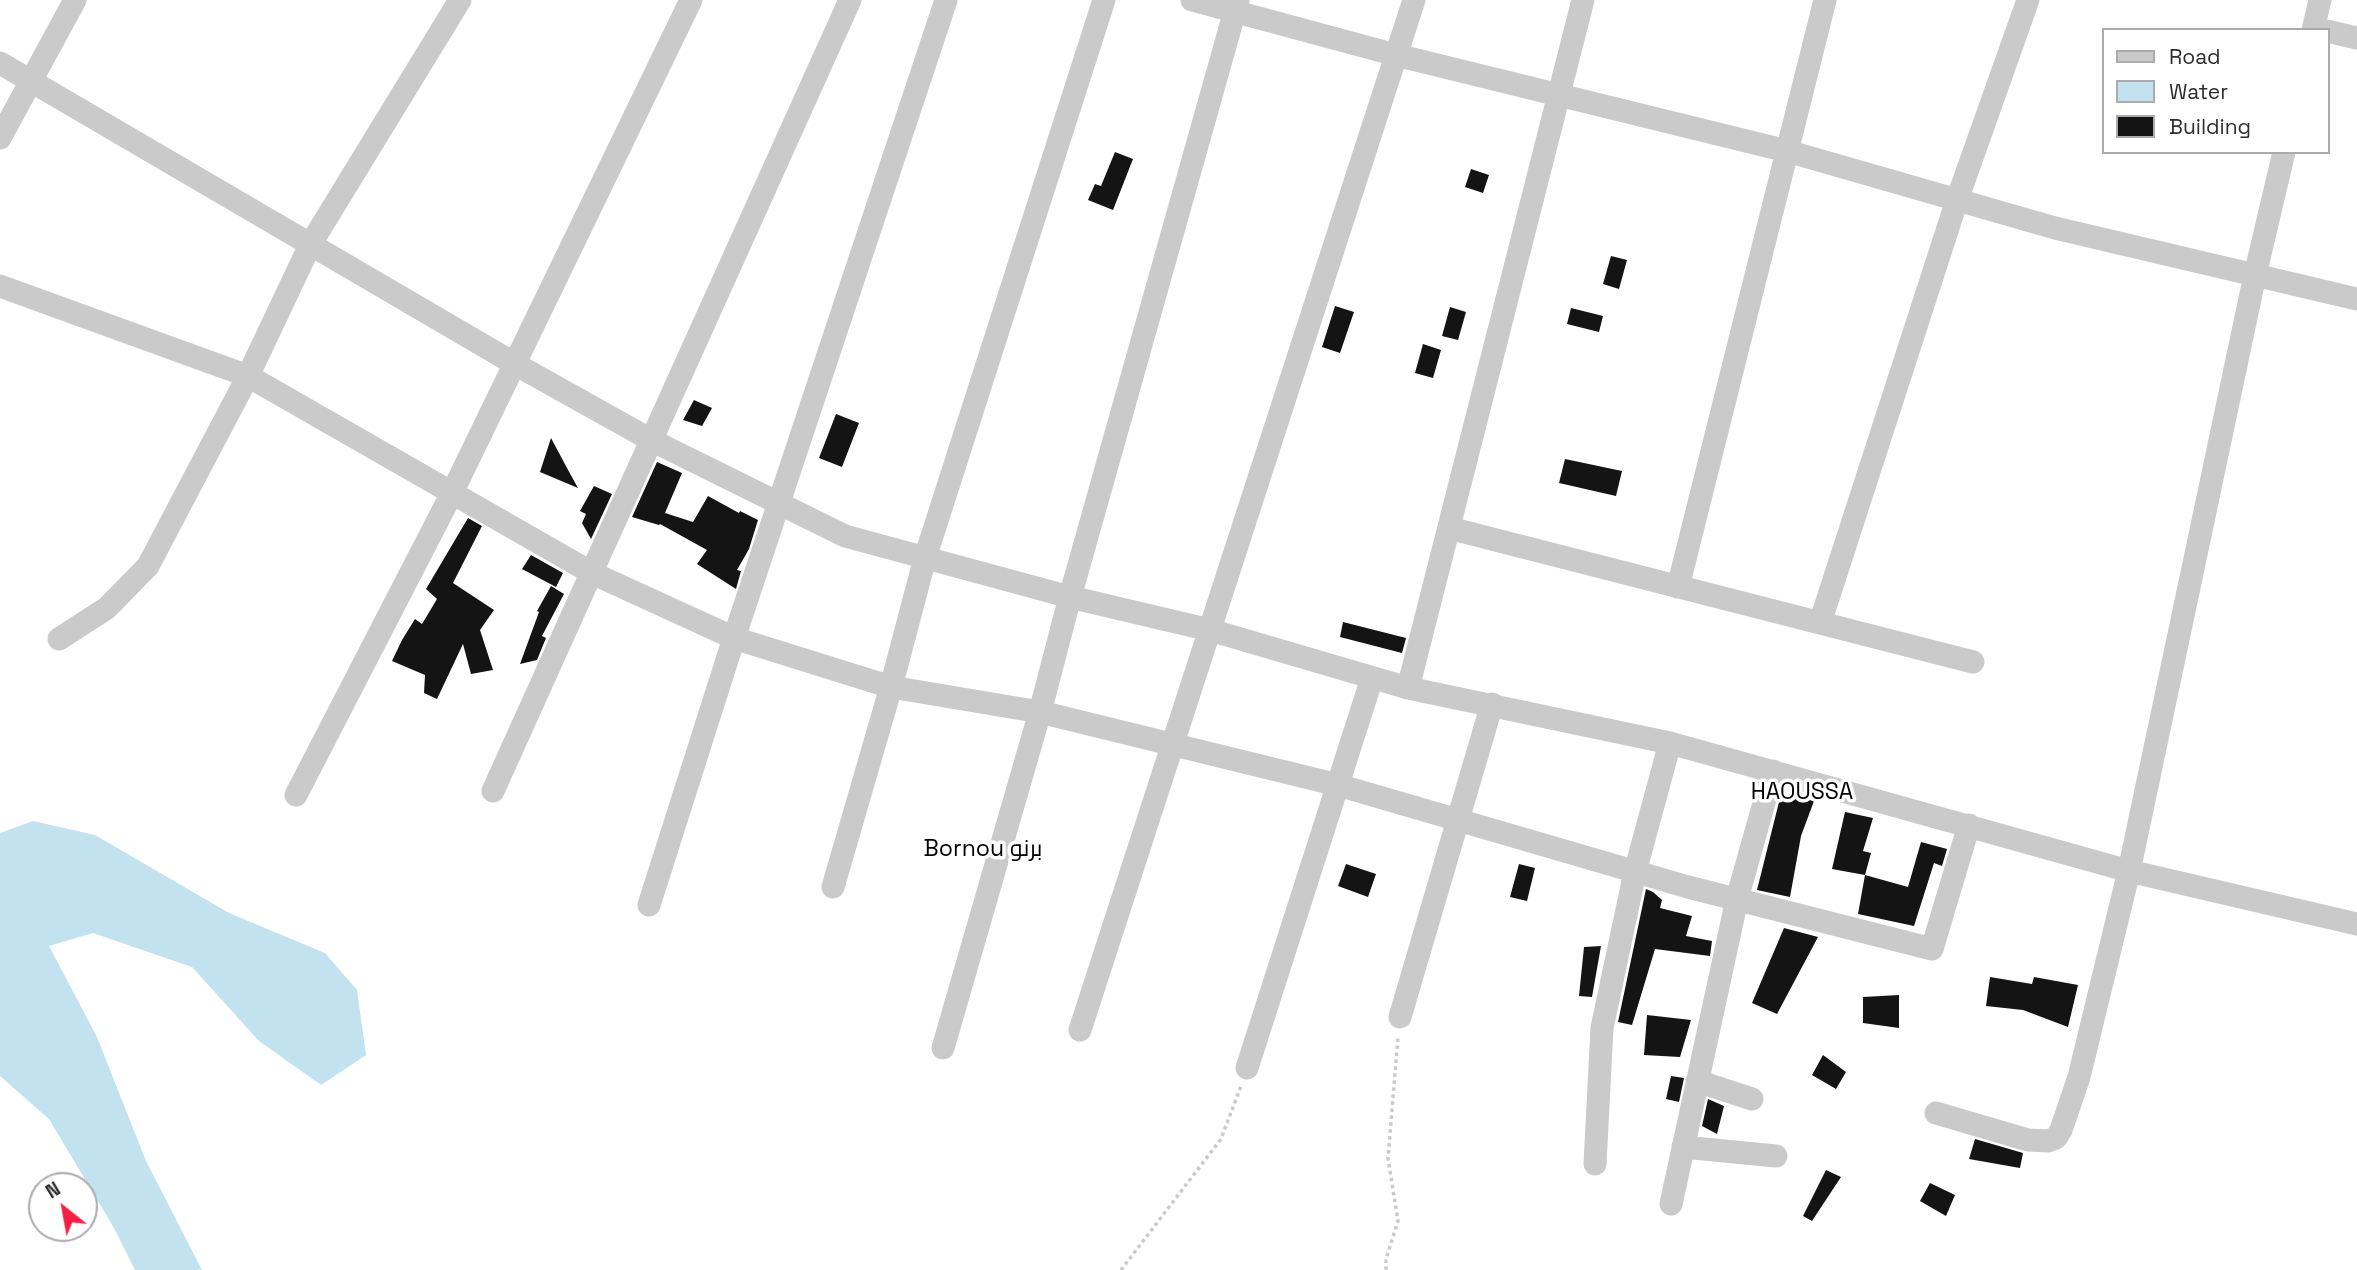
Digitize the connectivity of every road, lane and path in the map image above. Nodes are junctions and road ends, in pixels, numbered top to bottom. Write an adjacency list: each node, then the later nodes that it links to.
1 (75, 0): 19 (street)
2 (460, 0): 25 (street)
3 (691, 0): 29 (street)
4 (849, 0): 31 (street)
5 (946, 0): 33 (street)
6 (1104, 0): 35 (street)
7 (1192, 0): 13 (street)
8 (1414, 0): 17 (street)
9 (1583, 0): 20 (street)
10 (1825, 0): 22 (street)
11 (2028, 0): 24 (street)
12 (2320, 0): 14 (street)
13 (1236, 6): 17 (street); 38 (street)
14 (2319, 28)
15 (2329, 32): 16 (street)
16 (2357, 38)
17 (1396, 55): 20 (street); 40 (street)
18 (0, 63): 19 (street)
19 (31, 82): 21 (street); 25 (street)
20 (1559, 95): 22 (street); 34 (street)
21 (0, 138)
22 (1787, 151): 24 (street); 37 (street)
23 (2284, 154): 26 (street)
24 (1958, 200): 26 (street); 39 (street)
25 (310, 245): 29 (street); 30 (street)
26 (2255, 275): 28 (street); 57 (street)
27 (0, 286): 30 (street)
28 (2357, 299)
29 (515, 364): 31 (street); 32 (street)
30 (248, 376): 32 (street); 42 (street)
31 (651, 440): 33 (street); 36 (street)
32 (452, 493): 36 (street); 54 (street)
33 (780, 504): 35 (street); 41 (street)
34 (1448, 528): 37 (street); 46 (street)
35 (925, 558): 38 (street); 45 (street)
36 (592, 573): 41 (street); 53 (street)
37 (1678, 587): 39 (street)
38 (1070, 597): 40 (street); 48 (street)
39 (1820, 623): 43 (street)
40 (1210, 630): 44 (street); 50 (street)
41 (734, 638): 45 (street); 61 (street)
42 (59, 639)
43 (1973, 662)
44 (1372, 678): 46 (street); 52 (street)
45 (891, 687): 48 (street); 59 (street)
46 (1408, 688): 47 (street)
47 (1492, 704): 49 (street); 55 (street)
48 (1040, 712): 50 (street); 65 (street)
49 (1671, 743): 51 (street); 58 (street)
50 (1172, 745): 52 (street); 64 (street)
51 (1773, 771): 56 (street); 60 (street)
52 (1338, 785): 55 (street); 66 (street)
53 (493, 791)
54 (296, 795)
55 (1457, 820): 58 (street); 63 (street)
56 (1969, 825): 57 (street); 60 (street)
57 (2129, 871): 62 (street); 69 (street)
58 (1635, 872): 60 (street); 72 (street)
59 (833, 887)
60 (1737, 899): 67 (street)
61 (649, 905)
62 (2357, 924)
63 (1400, 1017): 75 (path)
64 (1080, 1030)
65 (943, 1048)
66 (1247, 1068): 74 (path)
67 (1697, 1081): 68 (street); 70 (street)
68 (1752, 1099)
69 (1936, 1113)
70 (1683, 1147): 71 (street); 73 (street)
71 (1776, 1156)
72 (1595, 1164)
73 (1671, 1204)
74 (1121, 1270)
75 (1386, 1270)

